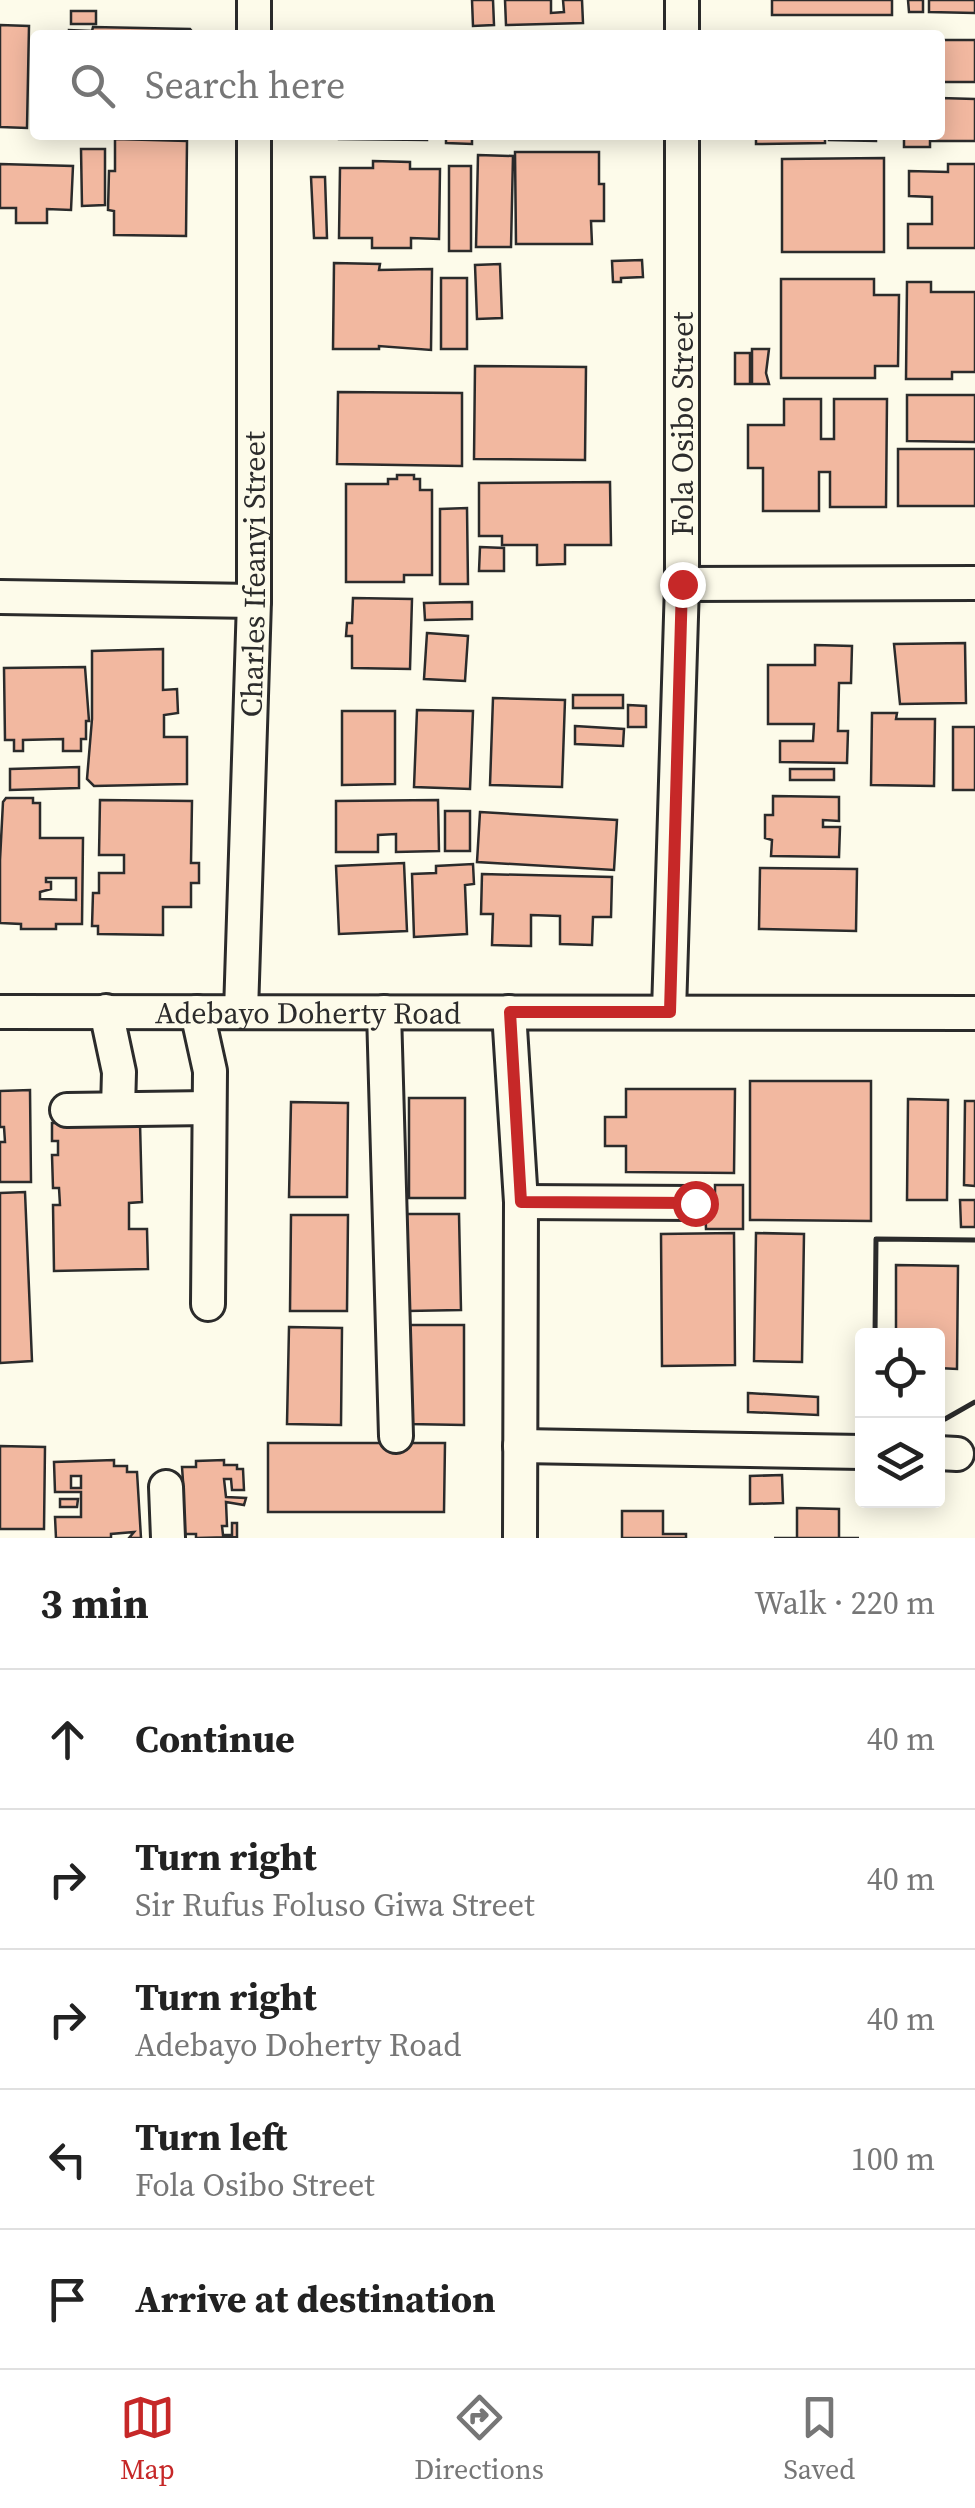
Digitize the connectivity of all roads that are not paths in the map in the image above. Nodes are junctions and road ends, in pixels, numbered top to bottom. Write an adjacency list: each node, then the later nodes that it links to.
1 (254, 0): 3 (street)
2 (682, 0): 4 (street)
3 (254, 30)
4 (682, 30)
5 (254, 140): 10 (street, Charles Ifeanyi Street)
6 (682, 140): 7 (street, Fola Osibo Street)
7 (682, 584): 8 (street); 17 (street, Fola Osibo Street)
8 (975, 584)
9 (0, 598): 10 (street)
10 (254, 600): 14 (street, Charles Ifeanyi Street)
11 (0, 1012): 12 (street, Adebayo Doherty Road)
12 (106, 1012): 13 (street, Adebayo Doherty Road); 20 (street)
13 (196, 1012): 14 (street, Adebayo Doherty Road); 19 (street)
14 (242, 1012): 15 (street, Adebayo Doherty Road)
15 (384, 1012): 16 (street, Adebayo Doherty Road); 25 (street)
16 (510, 1012): 17 (street, Adebayo Doherty Road); 22 (street)
17 (670, 1012): 18 (street, Adebayo Doherty Road)
18 (975, 1013)
19 (209, 1108): 20 (street); 24 (street)
20 (118, 1109): 21 (street)
21 (67, 1110)
22 (521, 1202): 23 (street); 26 (street)
23 (695, 1203)
24 (208, 1304)
25 (396, 1436)
26 (520, 1446): 27 (street); 30 (street)
27 (855, 1452)
28 (166, 1487): 29 (street)
29 (168, 1538)
30 (520, 1538)

